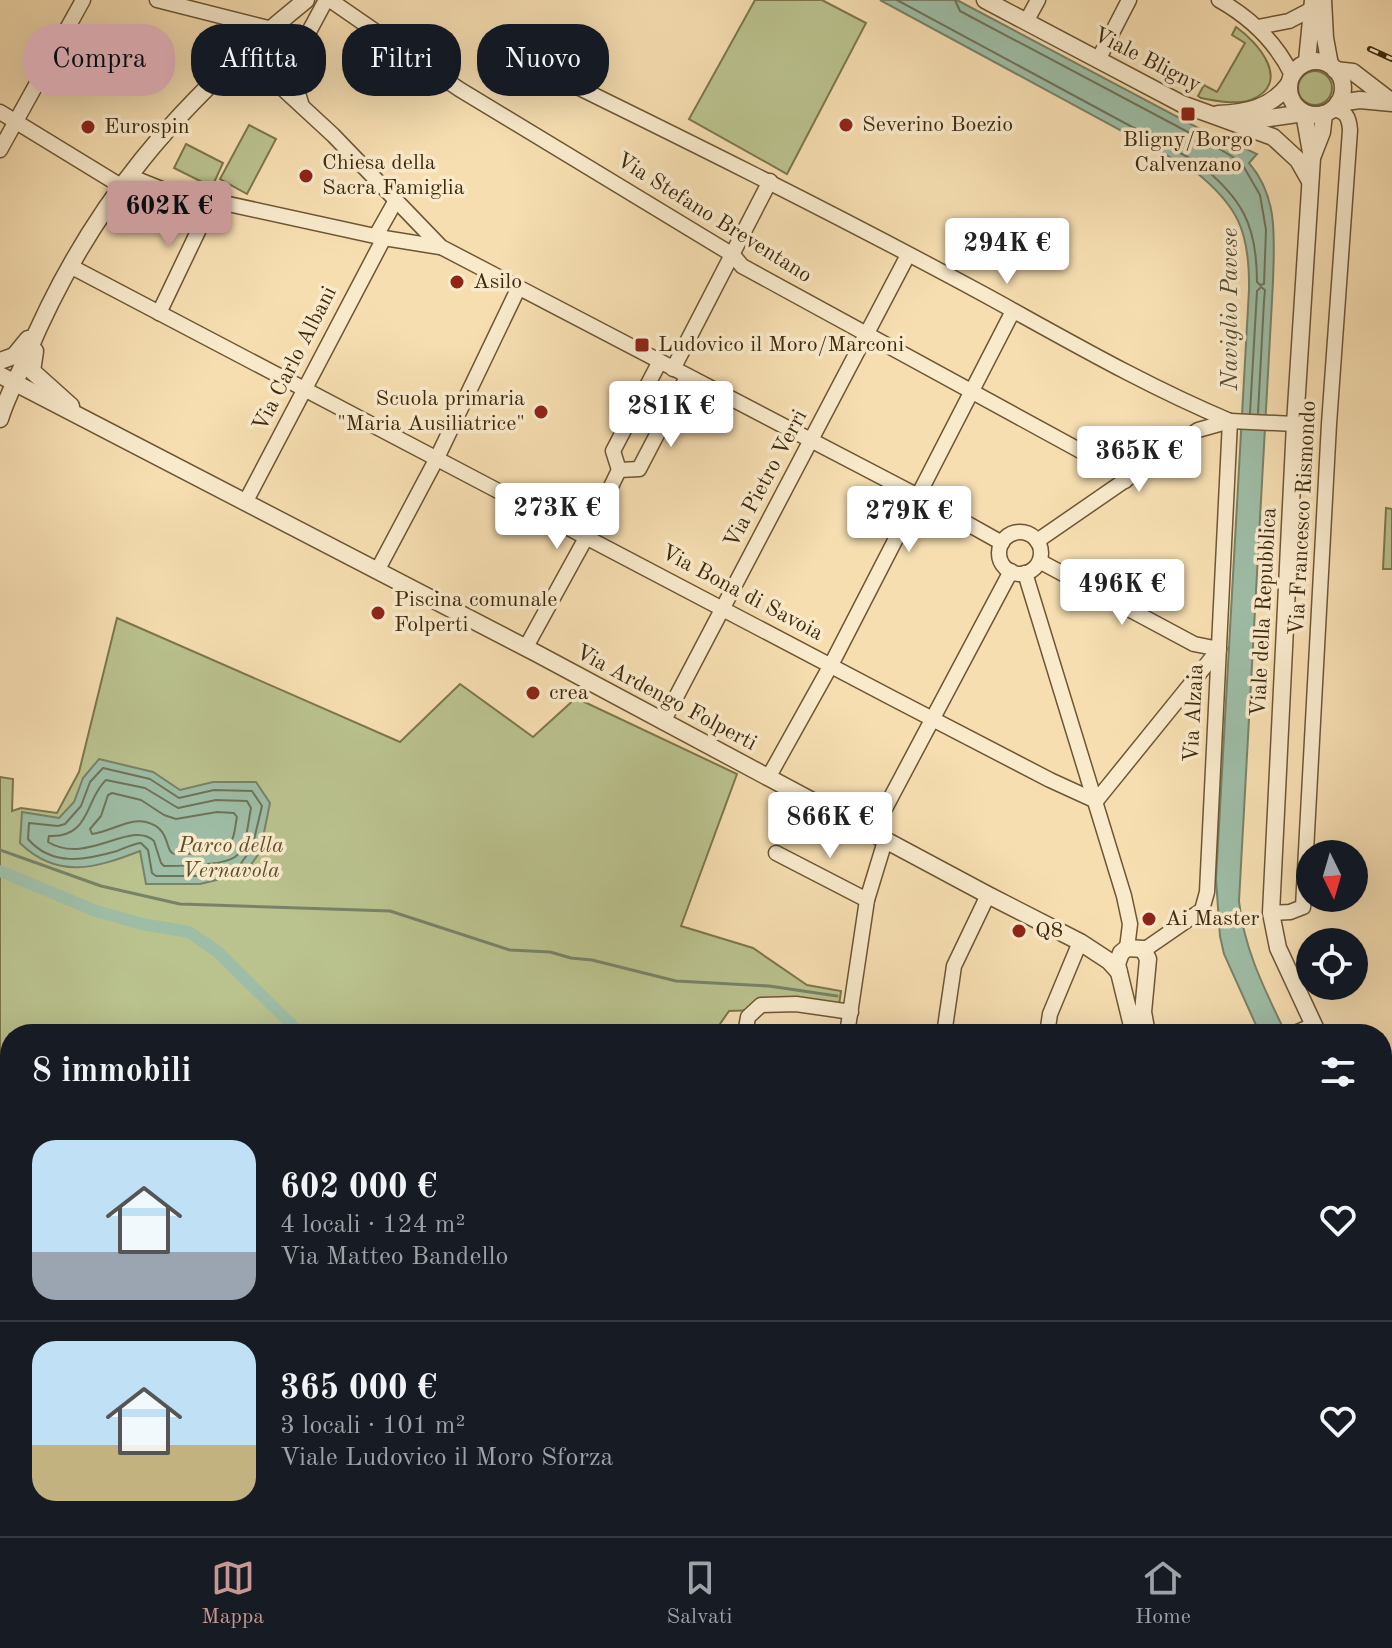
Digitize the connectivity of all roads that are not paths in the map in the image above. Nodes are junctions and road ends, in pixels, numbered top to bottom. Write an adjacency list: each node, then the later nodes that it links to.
1 (83, 0): 29 (street)
2 (157, 0): 11 (street)
3 (306, 0): 12 (street)
4 (328, 0): 13 (street); 40 (street, Via Stefano Breventano)
5 (985, 0): 10 (street, Viale Bligny)
6 (1038, 0): 10 (street)
7 (1129, 0): 15 (street)
8 (1219, 0): 14 (street)
9 (1320, 5): 14 (street); 16 (street); 17 (street)
10 (1026, 22): 15 (street, Viale Bligny)
11 (256, 24)
12 (277, 24)
13 (315, 24)
14 (1258, 27): 18 (street)
15 (1098, 60): 28 (street, Viale Bligny)
16 (1307, 61): 17 (street); 18 (street)
17 (1333, 68): 23 (street); 24 (street)
18 (1291, 80): 27 (street); 28 (street, Viale Bligny)
19 (200, 96): 33 (street)
20 (289, 96): 25 (street)
21 (301, 96): 25 (street)
22 (596, 96): 34 (street)
23 (1392, 102): 24 (street)
24 (1332, 109): 27 (street); 32 (street); 83 (street, Via Francesco Rismondo)
25 (304, 110): 37 (street)
26 (0, 112): 29 (street)
27 (1304, 113): 30 (street, Viale Bligny); 32 (street)
28 (1205, 114): 30 (street, Viale Bligny)
29 (16, 121): 31 (street); 33 (street)
30 (1235, 122): 35 (street, Viale Bligny)
31 (0, 150)
32 (1312, 158): 35 (street, Viale della Repubblica)
33 (125, 181): 36 (street); 42 (street)
34 (770, 181): 40 (street); 41 (street)
35 (1311, 182): 58 (street, Viale della Repubblica)
36 (213, 200): 38 (street); 45 (street)
37 (395, 202): 38 (street, Via Carlo Albani); 39 (street)
38 (380, 236): 39 (street); 53 (street, Via Carlo Albani)
39 (441, 247): 43 (street)
40 (733, 255): 47 (street, Via Stefano Breventano); 49 (street)
41 (908, 255): 44 (street); 47 (street, Via Pietro Verri)
42 (70, 266): 45 (street, Via Bona di Savoia); 46 (street)
43 (518, 289): 49 (street); 60 (street)
44 (1013, 311): 54 (street); 57 (street)
45 (159, 313): 53 (street, Via Bona di Savoia)
46 (39, 325): 48 (street); 52 (street); 56 (street, Via Ardengo Folperti)
47 (867, 333): 54 (street, Via Stefano Breventano); 59 (street, Via Pietro Verri)
48 (0, 361)
49 (666, 366): 51 (street); 61 (street)
50 (0, 375): 52 (street, Via Ardengo Folperti)
51 (687, 377): 59 (street); 61 (street)
52 (15, 385): 55 (street); 56 (street, Via Ardengo Folperti)
53 (305, 390): 60 (street, Via Bona di Savoia); 64 (street, Via Carlo Albani)
54 (973, 393): 62 (street, Via Stefano Breventano); 63 (street)
55 (1, 410)
56 (85, 419): 64 (street, Via Ardengo Folperti)
57 (1234, 421): 58 (street); 62 (street); 73 (street, Via Alzaia)
58 (1295, 424): 83 (street, Viale della Repubblica)
59 (811, 440): 63 (street); 71 (street, Via Pietro Verri)
60 (437, 458): 65 (street, Via Bona di Savoia); 69 (street)
61 (619, 470): 65 (street)
62 (1125, 481): 66 (street)
63 (918, 496): 67 (street); 74 (street)
64 (246, 501): 69 (street, Via Ardengo Folperti)
65 (587, 536): 71 (street, Via Bona di Savoia); 72 (street)
66 (1037, 541): 67 (street); 68 (street)
67 (1002, 543): 70 (street)
68 (1041, 562): 70 (street); 73 (street)
69 (377, 571): 72 (street, Via Ardengo Folperti)
70 (1018, 572): 75 (street); 78 (street)
71 (723, 607): 74 (street, Via Bona di Savoia); 76 (street, Via Pietro Verri)
72 (526, 647): 76 (street, Via Ardengo Folperti)
73 (1219, 649): 78 (street); 85 (street, Via Alzaia)
74 (831, 665): 75 (street, Via Bona di Savoia); 77 (street)
75 (931, 717): 78 (street, Via Bona di Savoia); 79 (street)
76 (663, 722): 77 (street, Via Ardengo Folperti)
77 (768, 778): 79 (street, Via Ardengo Folperti)
78 (1096, 801): 85 (street)
79 (879, 837): 81 (street, Via Ardengo Folperti); 82 (street)
80 (776, 853): 82 (street)
81 (988, 895): 84 (street, Via Ardengo Folperti); 91 (street)
82 (867, 900): 88 (street)
83 (1271, 913): 95 (street, Viale della Repubblica)
84 (1080, 942): 86 (street, Via Ardengo Folperti); 92 (street)
85 (1134, 950): 86 (street, Via Ardengo Folperti); 87 (street); 94 (street)
86 (1098, 952): 87 (street, Via Ardengo Folperti)
87 (1119, 972): 93 (street)
88 (851, 1012): 89 (street); 90 (street)
89 (747, 1024)
90 (849, 1024)
91 (945, 1024)
92 (1048, 1024)
93 (1132, 1024)
94 (1145, 1024)
95 (1313, 1024)

